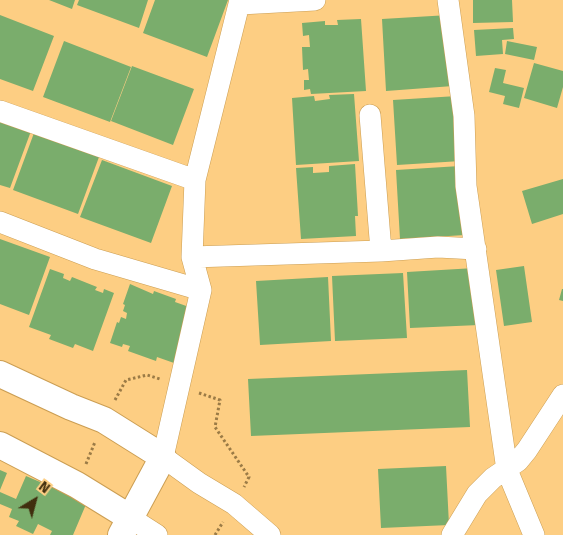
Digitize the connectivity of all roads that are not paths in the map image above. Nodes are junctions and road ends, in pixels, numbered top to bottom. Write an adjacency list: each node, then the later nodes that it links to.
1 (315, 0): 3 (street)
2 (448, 0): 8 (street)
3 (240, 2): 6 (street)
4 (0, 111): 6 (street)
5 (370, 115): 9 (street)
6 (195, 180): 10 (street)
7 (0, 222): 11 (street)
8 (476, 249): 9 (street); 16 (street)
9 (381, 251): 10 (street)
10 (192, 257): 11 (street)
11 (201, 290): 15 (street)
12 (0, 374): 15 (street)
13 (563, 395): 16 (street)
14 (0, 445): 17 (street)
15 (163, 458): 17 (street); 19 (street)
16 (507, 470): 20 (street); 21 (street)
17 (125, 526): 18 (street)
18 (158, 535)
19 (270, 535)
20 (452, 535)
21 (534, 535)

